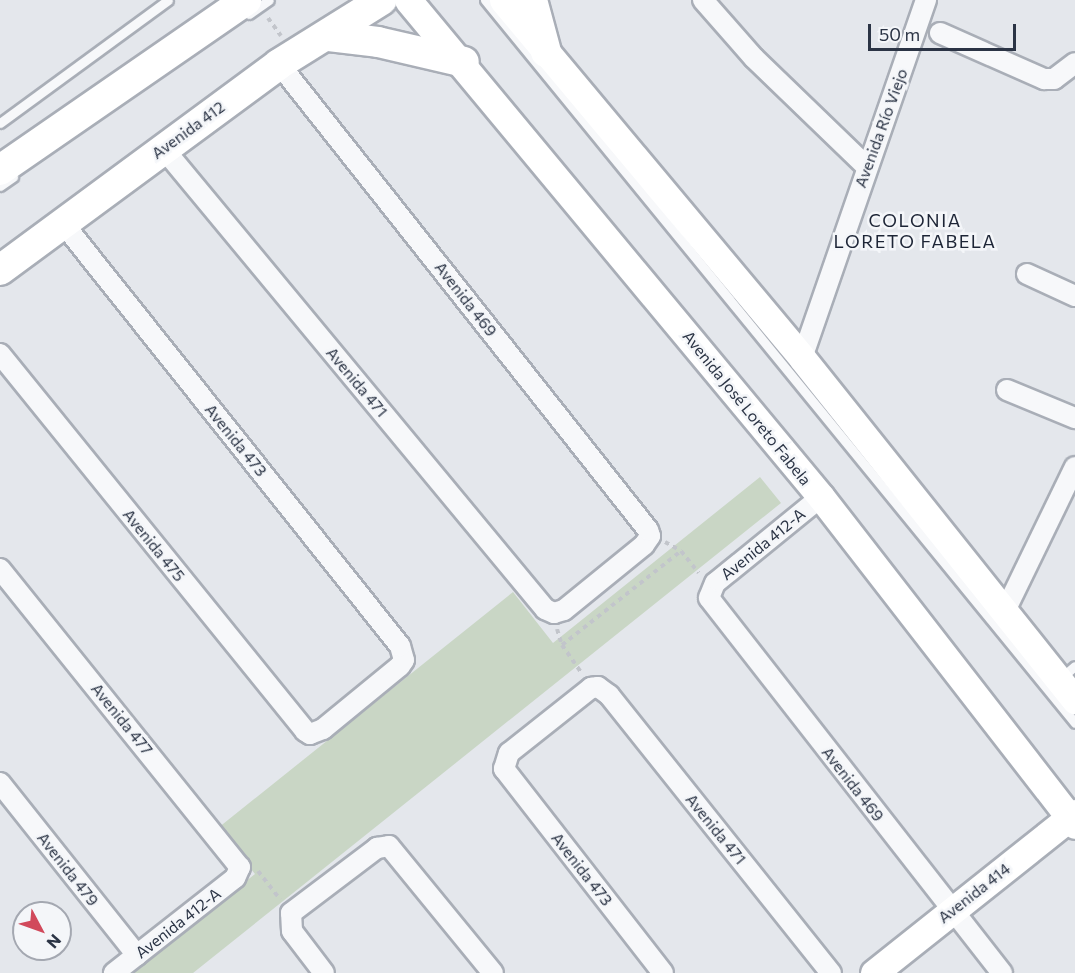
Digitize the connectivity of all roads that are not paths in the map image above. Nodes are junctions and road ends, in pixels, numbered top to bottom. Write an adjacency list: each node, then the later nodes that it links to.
1 (168, 0): 17 (lane)
2 (269, 0): 10 (lane)
3 (382, 0): 12 (main road, Avenida 412)
4 (408, 0): 15 (main road, Avenida José Loreto Fabela)
5 (486, 0): 38 (lane)
6 (503, 0): 13 (main road)
7 (532, 0): 13 (main road)
8 (703, 0): 19 (street)
9 (926, 0): 19 (street, Avenida Río Viejo)
10 (249, 9): 20 (main road)
11 (940, 33): 16 (street)
12 (329, 36): 14 (main road, Avenida 412); 15 (main road)
13 (546, 52): 27 (main road)
14 (288, 60): 18 (main road, Avenida 412); 35 (street, Avenida 469)
15 (464, 62): 31 (main road, Avenida José Loreto Fabela)
16 (1075, 63)
17 (0, 123)
18 (163, 148): 22 (main road, Avenida 412); 35 (street, Avenida 471)
19 (867, 167): 27 (street, Avenida Río Viejo)
20 (10, 172): 21 (lane)
21 (0, 186)
22 (62, 222): 23 (main road, Avenida 412); 39 (street, Avenida 473)
23 (0, 270)
24 (1027, 274): 25 (street)
25 (1075, 296)
26 (0, 354): 39 (street, Avenida 475)
27 (802, 358): 34 (main road)
28 (1007, 390): 29 (street)
29 (1075, 418)
30 (1075, 467): 34 (street)
31 (821, 497): 33 (street, Avenida 412-A); 41 (main road, Avenida José Loreto Fabela)
32 (0, 568): 42 (street, Avenida 477)
33 (709, 591): 43 (street, Avenida 469)
34 (1005, 611): 36 (main road)
35 (554, 613)
36 (1070, 682)
37 (595, 687): 48 (street, Avenida 473); 49 (street, Avenida 471)
38 (1075, 723)
39 (310, 734)
40 (0, 783): 44 (street, Avenida 479)
41 (1073, 819): 43 (main road, Avenida 414)
42 (240, 871): 44 (street, Avenida 412-A)
43 (951, 911): 50 (main road, Avenida 414); 51 (street, Avenida 469)
44 (136, 955): 45 (street, Avenida 412-A)
45 (114, 973)
46 (324, 973): 47 (street)
47 (493, 973)
48 (663, 973)
49 (831, 973)
50 (874, 973)
51 (1002, 973)

